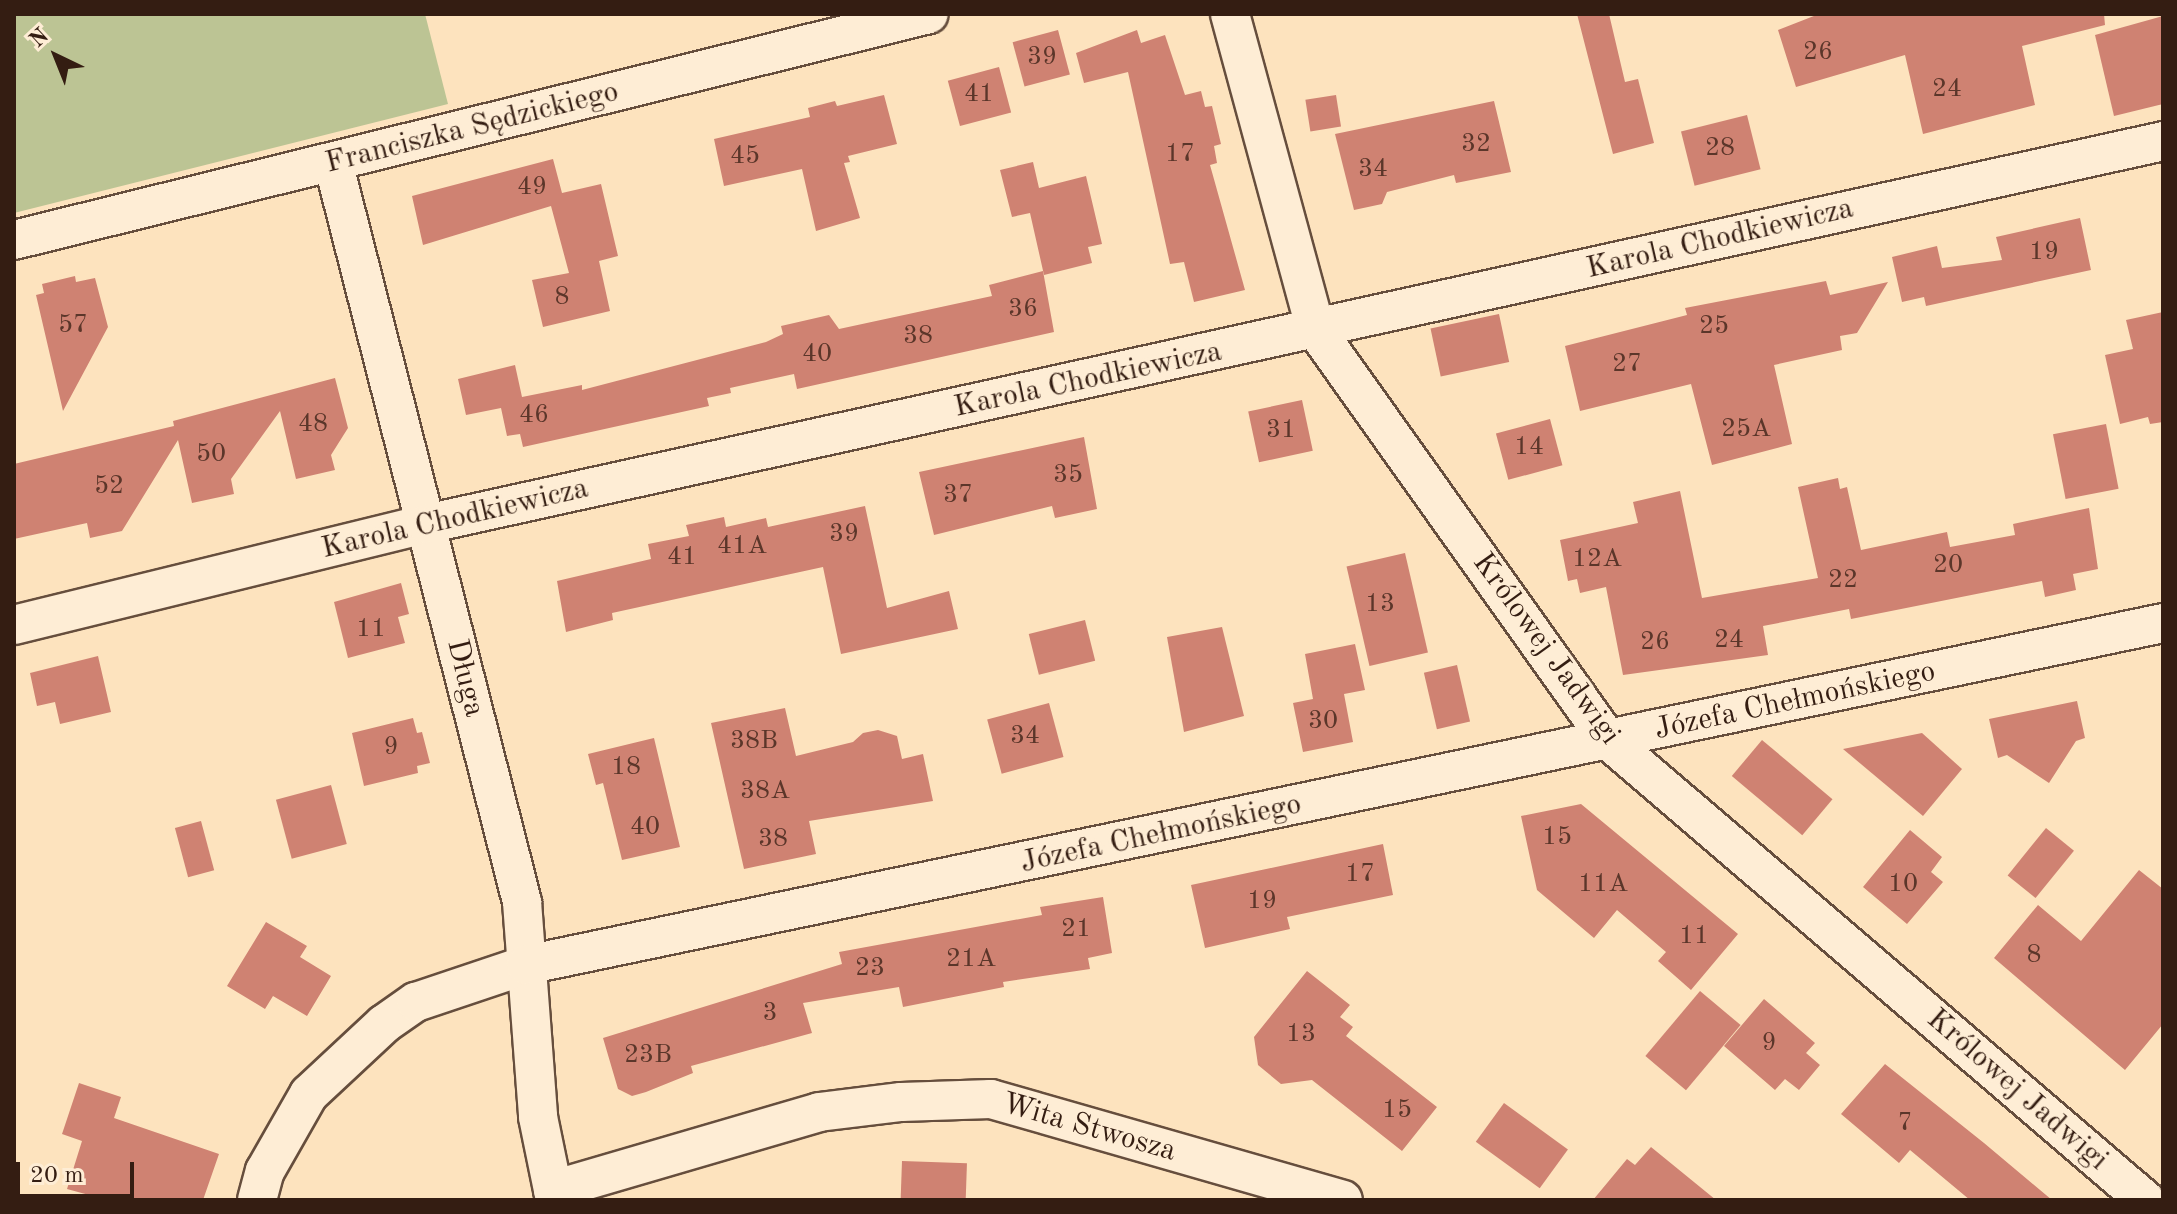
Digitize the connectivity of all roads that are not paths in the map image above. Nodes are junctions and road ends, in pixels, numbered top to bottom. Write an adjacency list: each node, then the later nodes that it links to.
1 (929, 14): 3 (street, Franciszka Sędzickiego)
2 (1230, 14): 7 (street, Królowej Jadwigi)
3 (877, 21): 5 (street, Franciszka Sędzickiego)
4 (2163, 141): 7 (street, Karola Chodkiewicza)
5 (333, 162): 6 (street, Franciszka Sędzickiego); 8 (street, Długa)
6 (14, 240)
7 (1316, 330): 8 (street, Karola Chodkiewicza); 11 (street, Królowej Jadwigi)
8 (426, 524): 10 (street, Karola Chodkiewicza); 12 (street, Długa)
9 (2163, 623): 11 (street, Józefa Chełmońskiego)
10 (14, 625)
11 (1608, 740): 12 (street, Józefa Chełmońskiego); 16 (street, Królowej Jadwigi)
12 (526, 965): 13 (street, Długa); 14 (street, Józefa Chełmońskiego)
13 (554, 1195): 15 (street, Wita Stwosza)
14 (257, 1200)
15 (1343, 1200)
16 (2145, 1200)

